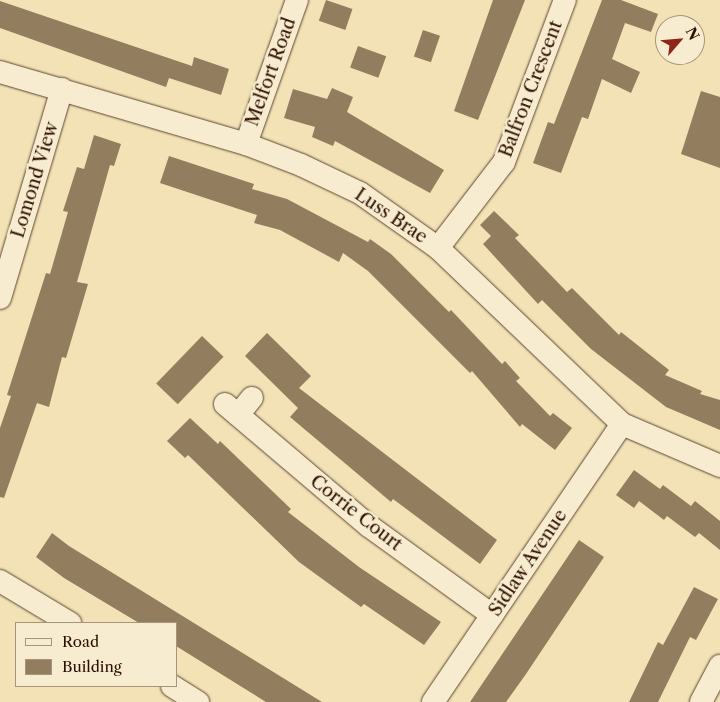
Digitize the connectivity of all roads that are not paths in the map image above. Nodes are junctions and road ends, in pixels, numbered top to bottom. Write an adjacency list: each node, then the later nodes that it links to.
1 (296, 0): 5 (street, Melfort Road)
2 (565, 0): 6 (street, Balfron Crescent)
3 (0, 72): 4 (street, Luss Brae)
4 (62, 89): 5 (street, Luss Brae); 7 (street, Lomond View)
5 (246, 144): 6 (street, Luss Brae)
6 (438, 248): 9 (street, Luss Brae)
7 (0, 298)
8 (238, 406): 12 (street, Corrie Court)
9 (622, 424): 10 (street, Luss Brae); 12 (street, Sidlaw Avenue)
10 (720, 466)
11 (0, 581): 13 (street)
12 (492, 615): 17 (street, Sidlaw Avenue)
13 (68, 622)
14 (720, 666): 18 (street)
15 (174, 687): 16 (street)
16 (198, 702)
17 (433, 702)
18 (701, 702)

